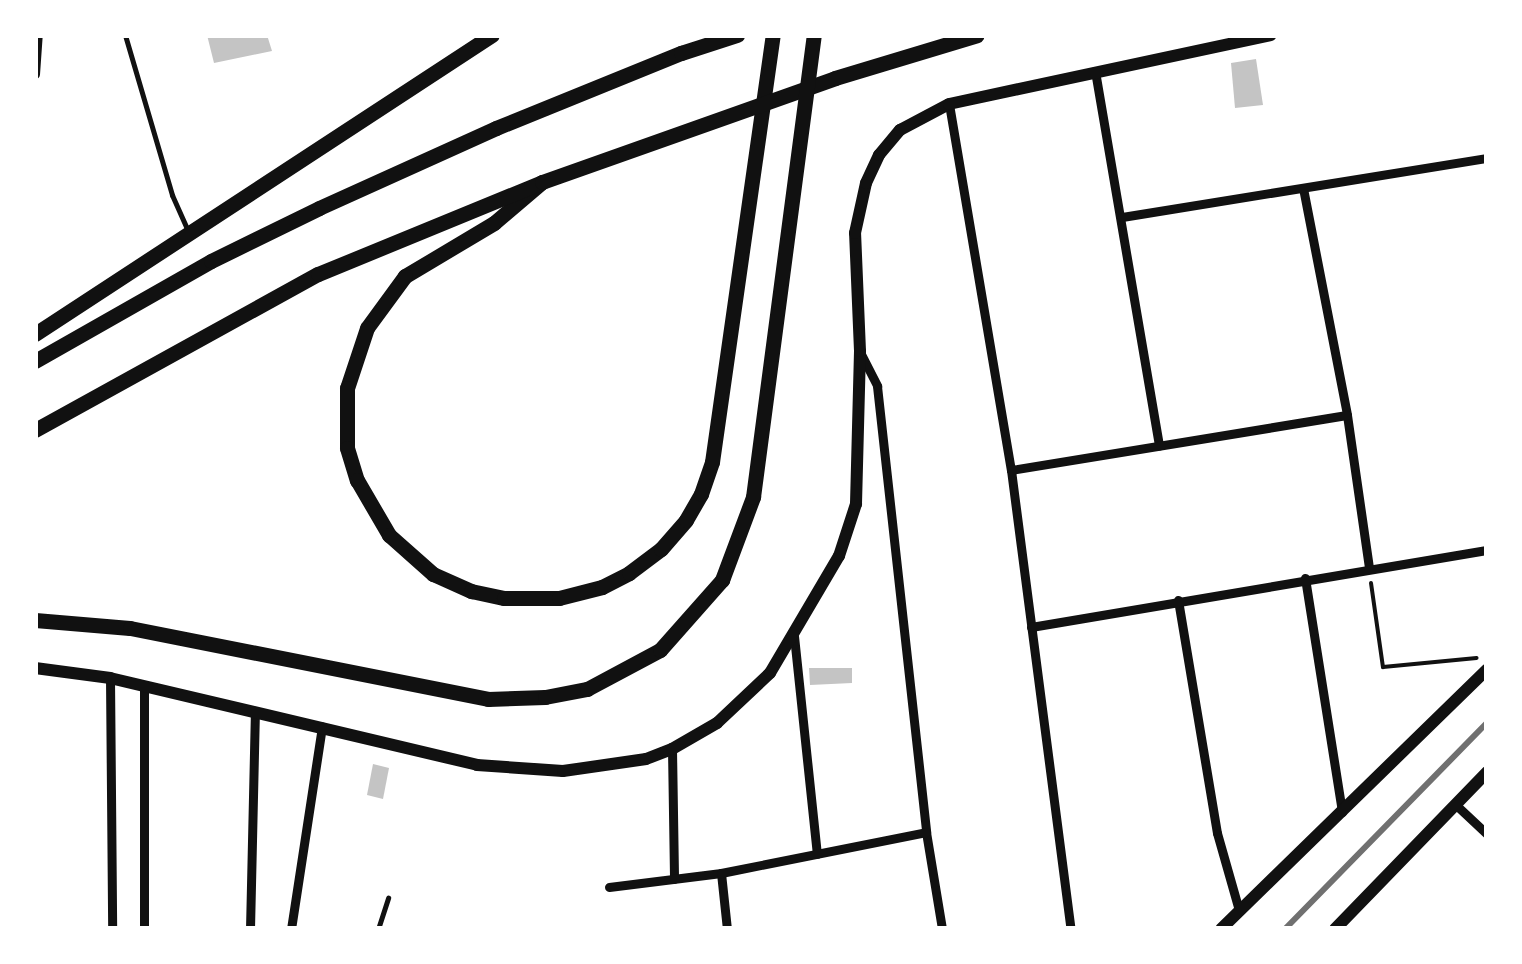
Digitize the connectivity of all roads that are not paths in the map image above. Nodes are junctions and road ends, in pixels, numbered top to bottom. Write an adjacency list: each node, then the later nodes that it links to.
1 (38, 35): 10 (street)
2 (126, 35): 16 (lane)
3 (492, 35): 16 (highway)
4 (737, 35): 19 (highway)
5 (774, 35): 13 (highway)
6 (814, 35): 28 (highway)
7 (976, 35): 13 (highway)
8 (1271, 35): 9 (main road)
9 (1095, 71): 11 (main road); 15 (street)
10 (35, 74)
11 (948, 104): 18 (main road); 23 (street)
12 (1487, 158): 14 (street)
13 (542, 182): 21 (highway)
14 (1303, 188): 15 (street); 20 (street)
15 (1122, 217): 22 (street)
16 (188, 231): 17 (highway)
17 (35, 334)
18 (860, 351): 30 (main road); 41 (street)
19 (35, 360)
20 (1347, 415): 22 (street); 25 (street)
21 (35, 430)
22 (1158, 446): 23 (street)
23 (1011, 470): 29 (street)
24 (1487, 550): 25 (street)
25 (1369, 568): 26 (street)
26 (1306, 578): 27 (street); 40 (street)
27 (1178, 600): 29 (street); 48 (street)
28 (35, 620)
29 (1031, 627): 56 (street)
30 (794, 636): 37 (main road); 43 (street)
31 (35, 668): 33 (main road)
32 (1487, 669): 40 (main road)
33 (110, 678): 34 (main road); 49 (street)
34 (144, 686): 35 (main road); 50 (street)
35 (254, 712): 36 (main road); 51 (street)
36 (322, 726): 37 (main road); 52 (street)
37 (672, 749): 45 (street)
38 (1487, 772): 39 (main road)
39 (1456, 805): 42 (street); 58 (main road)
40 (1342, 812): 48 (main road)
41 (926, 832): 43 (street); 55 (street)
42 (1487, 834)
43 (817, 854): 44 (street)
44 (721, 873): 45 (street); 54 (street)
45 (674, 879): 46 (street)
46 (609, 887)
47 (388, 898): 53 (lane)
48 (1239, 910): 57 (main road)
49 (112, 929)
50 (144, 929)
51 (250, 929)
52 (291, 929)
53 (378, 929)
54 (727, 929)
55 (942, 929)
56 (1072, 929)
57 (1221, 929)
58 (1335, 929)

